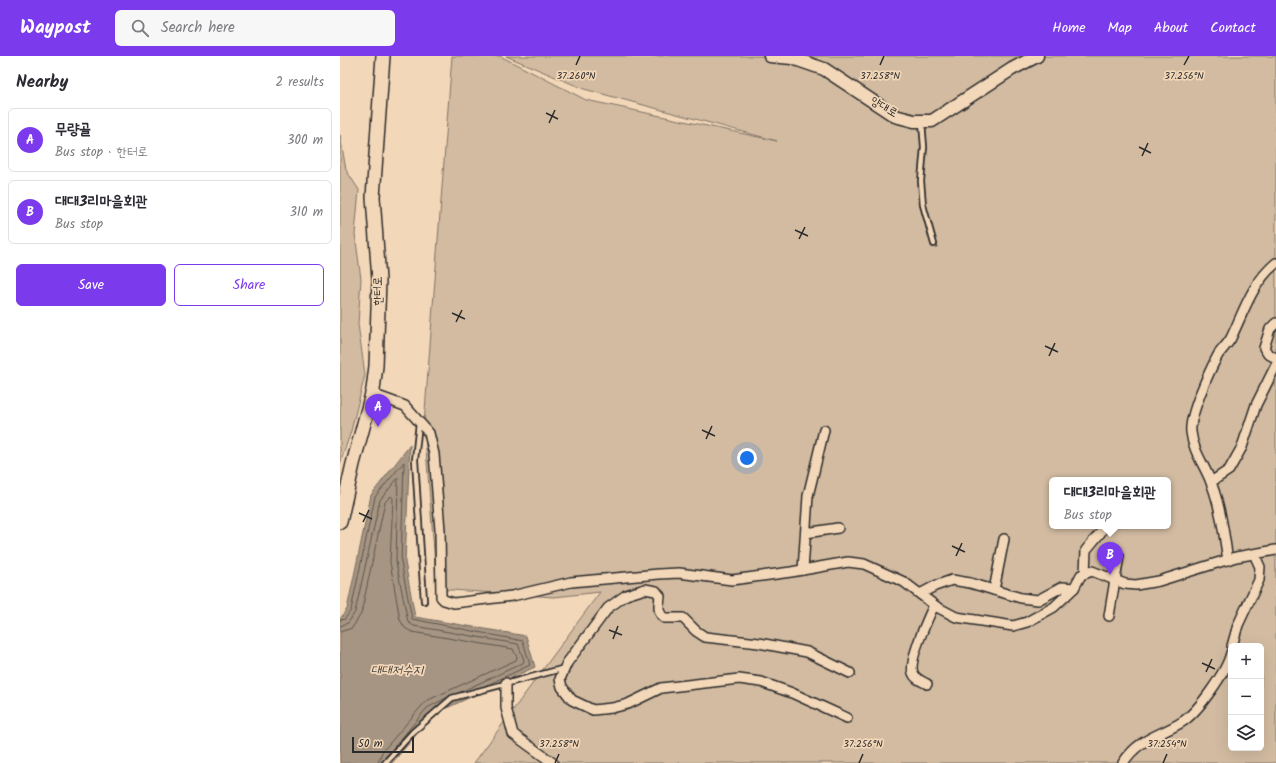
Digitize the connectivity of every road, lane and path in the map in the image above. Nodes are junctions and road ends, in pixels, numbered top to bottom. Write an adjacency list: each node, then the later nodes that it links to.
1 (383, 56): 10 (main road, 한터로)
2 (770, 56): 4 (street, 양대로)
3 (1037, 56): 4 (street, 양대로)
4 (922, 121): 5 (lane)
5 (934, 244)
6 (1276, 263): 13 (street)
7 (1276, 323): 8 (street)
8 (1276, 358)
9 (1276, 365): 13 (street)
10 (372, 394): 11 (street); 14 (main road, 한터로)
11 (419, 420): 25 (street); 31 (lane)
12 (824, 430): 17 (street)
13 (1211, 482): 22 (street)
14 (340, 522)
15 (838, 528): 17 (street)
16 (1101, 532): 24 (street)
17 (806, 533): 23 (street)
18 (1004, 539): 28 (street)
19 (1276, 550): 20 (street)
20 (1254, 554): 22 (street); 34 (street)
21 (1119, 556): 26 (street)
22 (1228, 560): 26 (street)
23 (803, 570): 25 (street); 29 (street)
24 (1085, 573): 26 (street); 27 (street)
25 (623, 577): 30 (street)
26 (1116, 581): 33 (street)
27 (1074, 588): 28 (street); 32 (street)
28 (994, 590): 29 (street)
29 (920, 594): 32 (street)
30 (626, 595): 36 (street); 37 (street)
31 (424, 601)
32 (934, 605): 39 (street)
33 (1109, 616)
34 (1233, 643)
35 (1228, 660): 43 (street)
36 (564, 668): 38 (lane); 40 (street)
37 (850, 673)
38 (506, 683): 41 (lane); 42 (street)
39 (927, 684)
40 (847, 718)
41 (385, 763)
42 (553, 763)
43 (1123, 763)

